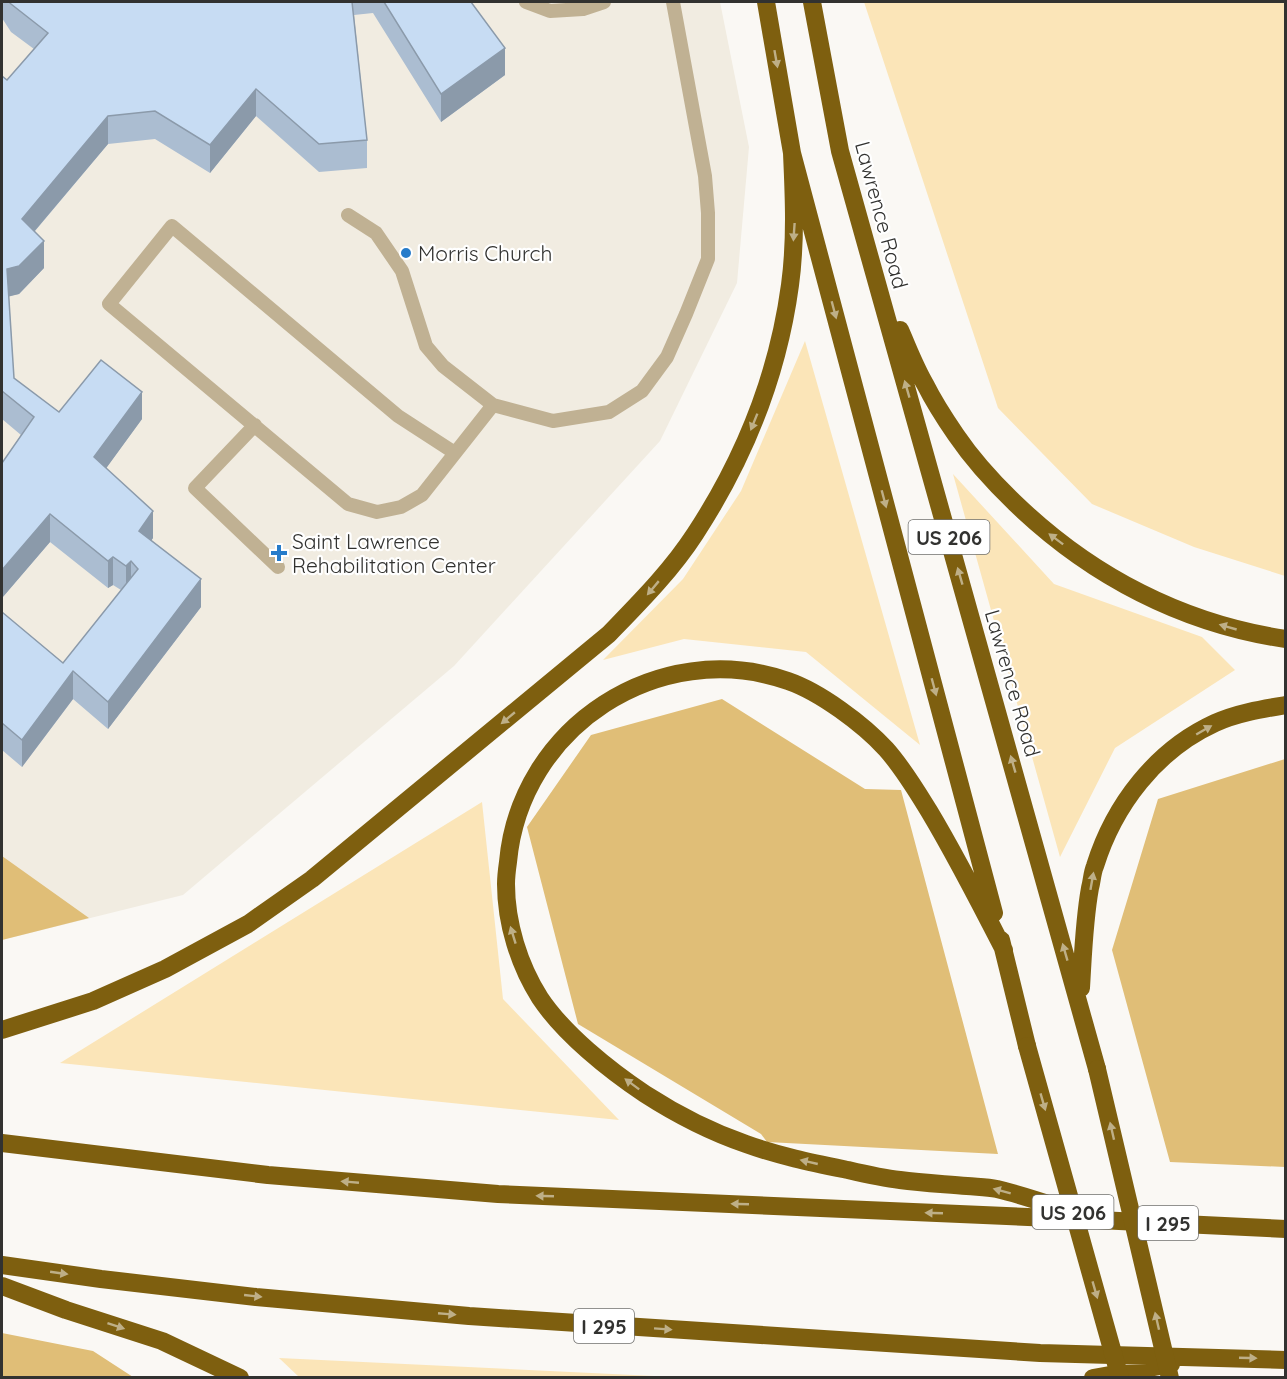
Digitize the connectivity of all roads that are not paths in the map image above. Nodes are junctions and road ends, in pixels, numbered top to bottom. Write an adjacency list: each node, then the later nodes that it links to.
1 (526, 2): 2 (lane)
2 (604, 2)
3 (673, 2): 9 (lane)
4 (766, 2): 7 (highway, US 206, one-way to 7)
5 (812, 2): 6 (highway, Lawrence Road / US 206)
6 (840, 151): 13 (highway, one-way to 6); 16 (highway, Lawrence Road / US 206, one-way to 6)
7 (792, 153): 15 (highway, US 206, one-way to 15); 17 (highway, one-way to 17)
8 (348, 215): 9 (lane)
9 (493, 405): 11 (lane)
10 (255, 425): 11 (lane); 11 (lane); 12 (lane)
11 (455, 453)
12 (279, 567)
13 (1286, 639)
14 (1286, 705): 16 (highway, one-way to 14)
15 (1004, 950): 19 (highway, one-way to 15); 29 (highway, US 206, one-way to 29, bridge)
16 (1080, 1002): 30 (highway, Lawrence Road / US 206, one-way to 16, bridge)
17 (2, 1030)
18 (2, 1143): 19 (highway, I 295, one-way to 18)
19 (1098, 1220): 21 (highway, I 295)
20 (1286, 1223): 21 (highway)
21 (1238, 1227): 22 (highway, I 295)
22 (1286, 1229)
23 (2, 1265): 25 (highway, I 295, one-way to 25)
24 (2, 1286): 27 (highway, one-way to 27)
25 (1210, 1357): 26 (highway, I 295, one-way to 26); 28 (highway)
26 (1286, 1360)
27 (240, 1377)
28 (1093, 1377)
29 (1120, 1377)
30 (1170, 1377)

